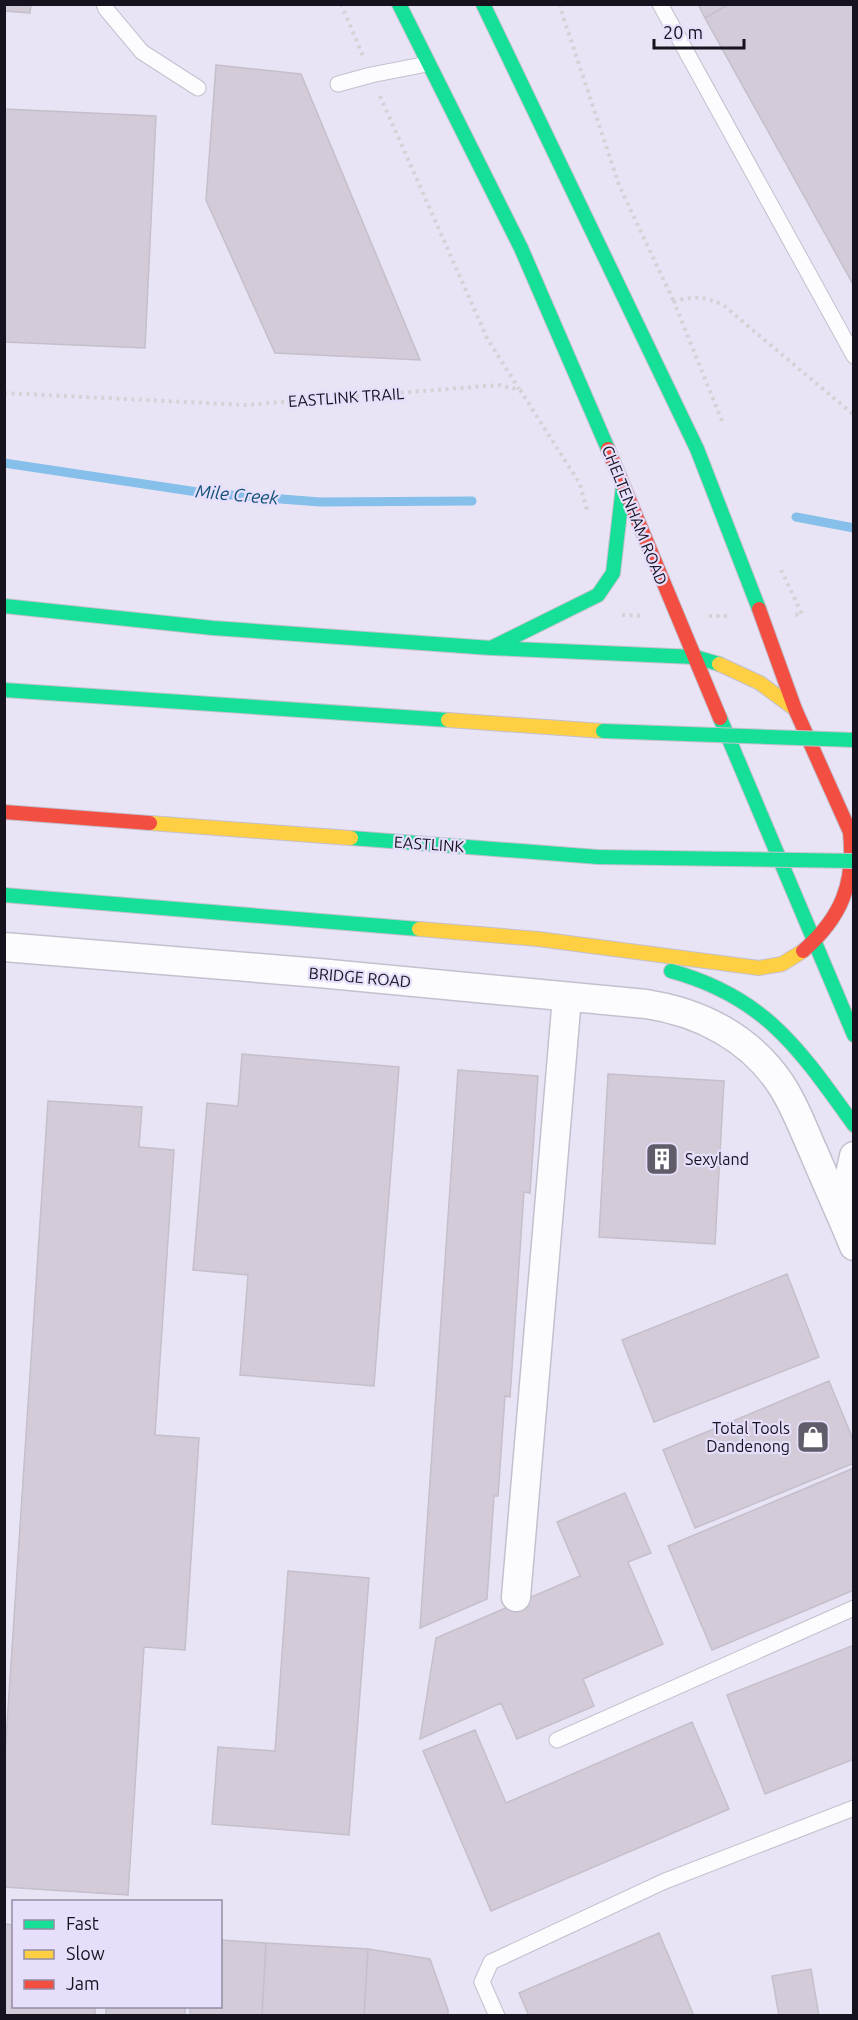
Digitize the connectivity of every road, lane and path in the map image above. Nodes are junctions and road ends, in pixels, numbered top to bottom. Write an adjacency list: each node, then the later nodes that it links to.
1 (104, 4): 10 (lane)
2 (341, 4): 8 (path)
3 (399, 4): 7 (main road, CHELTENHAM ROAD)
4 (483, 4): 23 (main road)
5 (559, 4): 11 (path)
6 (660, 4): 12 (lane)
7 (427, 64): 8 (lane); 17 (main road, CHELTENHAM ROAD)
8 (371, 75): 9 (lane); 13 (path)
9 (338, 84)
10 (198, 88)
11 (674, 302): 15 (path); 16 (path)
12 (854, 356)
13 (520, 390): 14 (path, EASTLINK TRAIL); 18 (path)
14 (4, 393)
15 (854, 415)
16 (726, 431)
17 (624, 486): 20 (main road); 21 (main road, CHELTENHAM ROAD)
18 (589, 517)
19 (4, 606): 20 (main road)
20 (492, 648): 21 (main road)
21 (695, 657): 23 (main road); 30 (main road, CHELTENHAM ROAD)
22 (4, 690): 24 (main road, bridge)
23 (795, 709): 26 (main road)
24 (854, 740)
25 (4, 812): 27 (main road, EASTLINK, bridge)
26 (852, 836): 30 (main road)
27 (854, 861)
28 (4, 895): 29 (main road)
29 (538, 939): 30 (main road); 34 (main road)
30 (815, 940): 33 (main road, CHELTENHAM ROAD)
31 (4, 946): 32 (street, BRIDGE ROAD)
32 (567, 997): 36 (street, BRIDGE ROAD); 38 (street)
33 (854, 1035)
34 (854, 1125)
35 (854, 1156): 36 (street)
36 (841, 1215): 37 (street)
37 (854, 1246)
38 (516, 1597)
39 (854, 1608): 40 (lane)
40 (556, 1740)
41 (854, 1808): 42 (lane)
42 (497, 2016)

